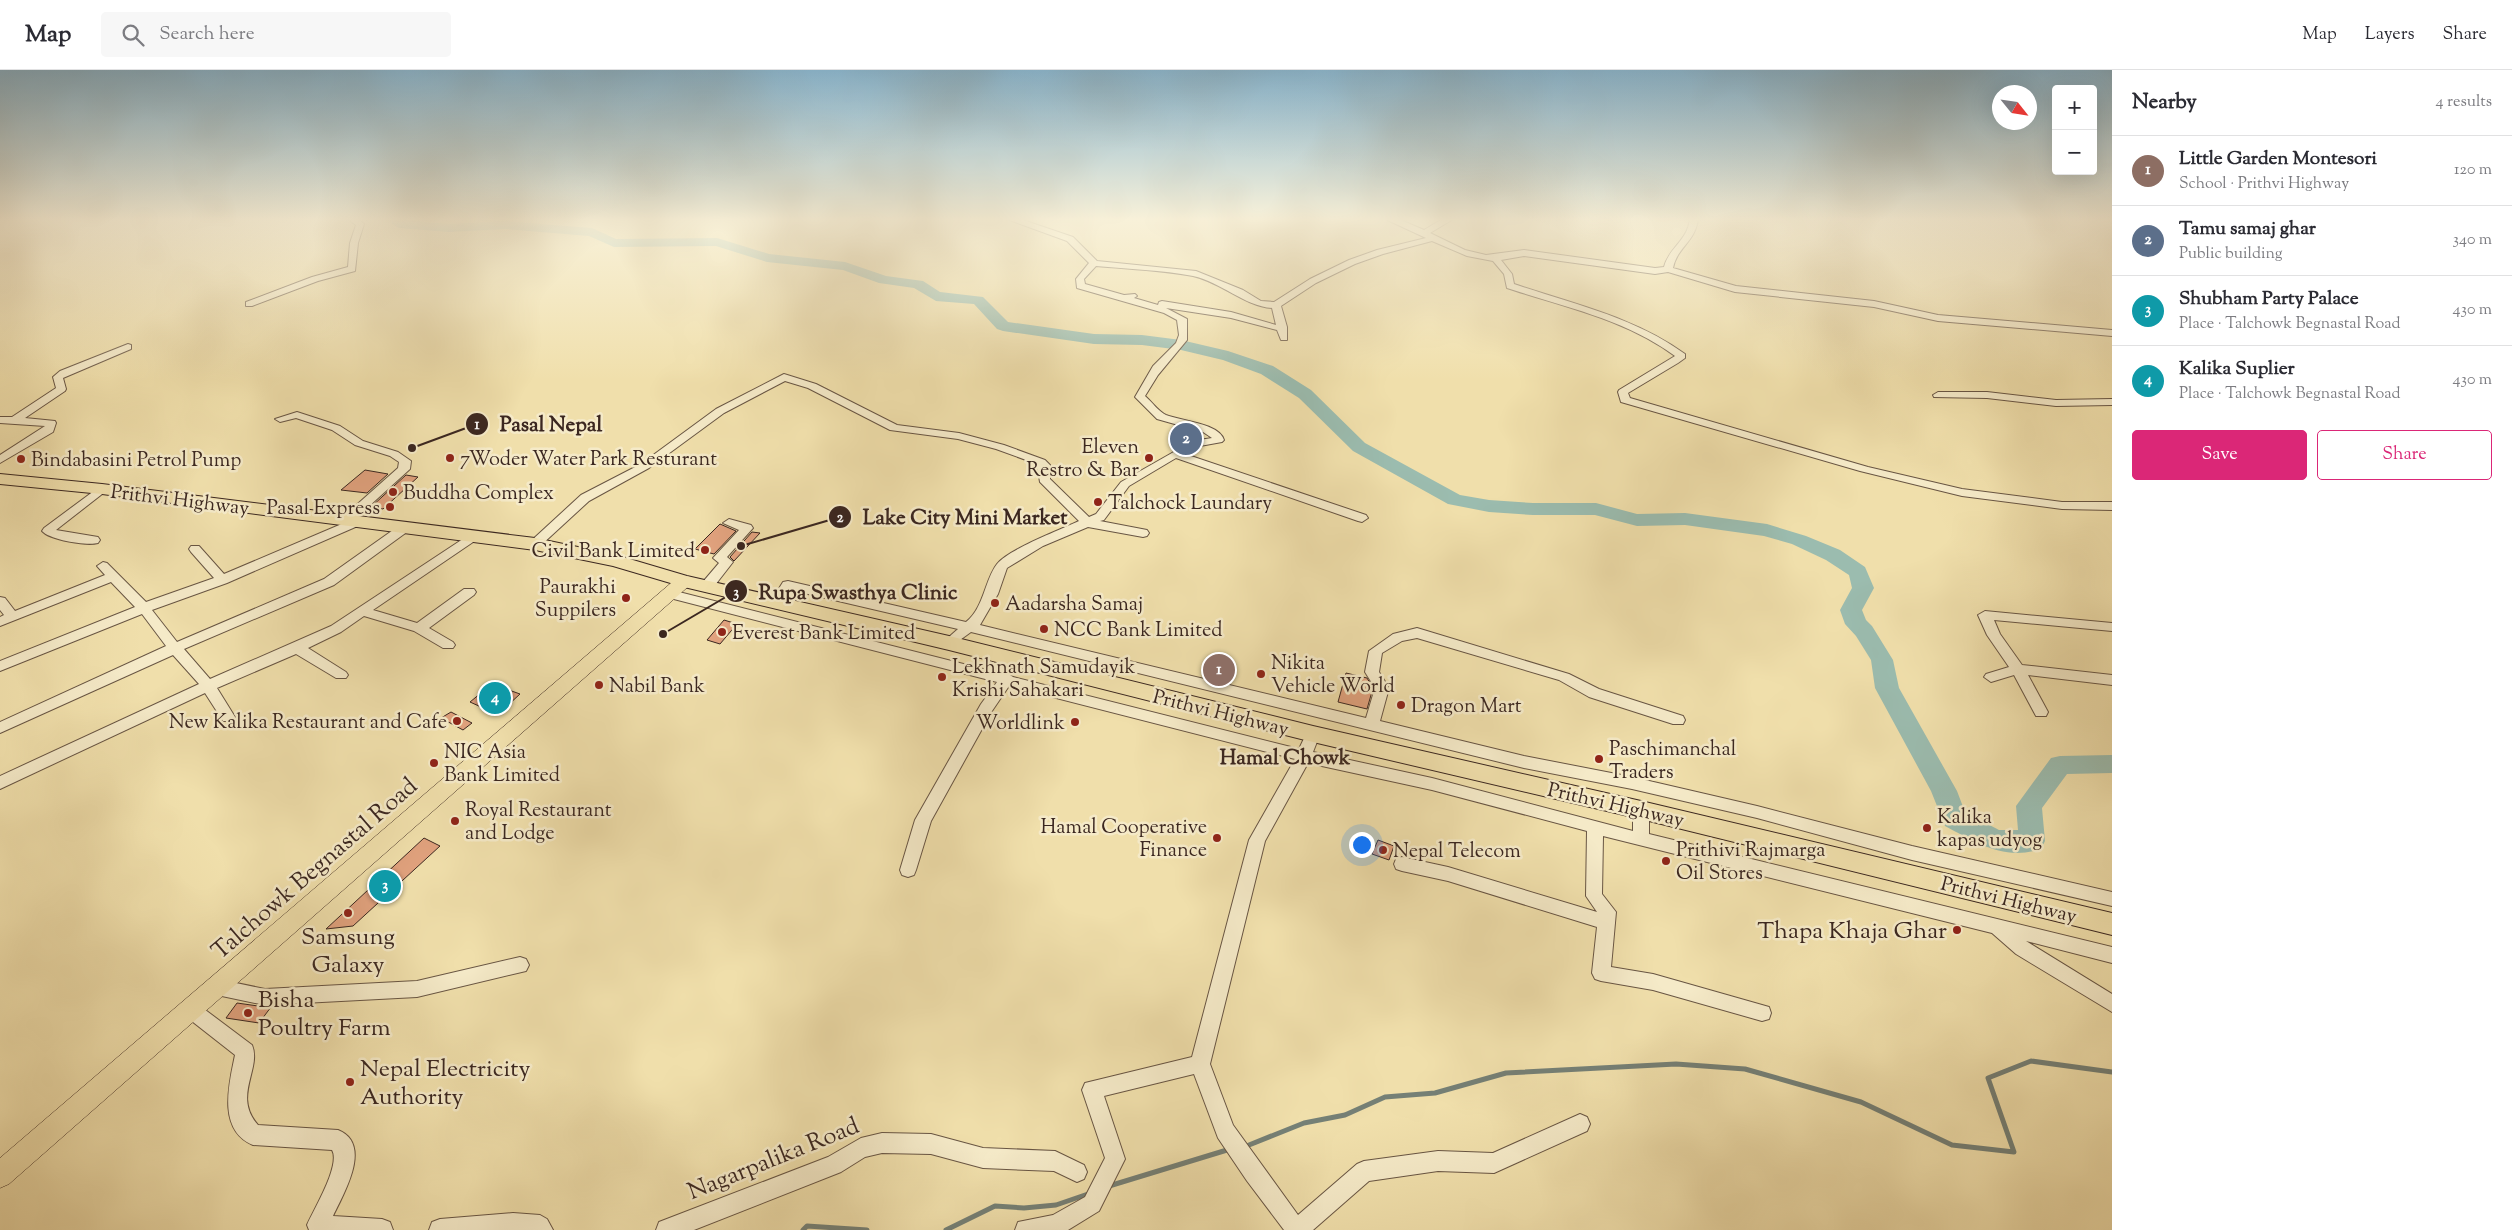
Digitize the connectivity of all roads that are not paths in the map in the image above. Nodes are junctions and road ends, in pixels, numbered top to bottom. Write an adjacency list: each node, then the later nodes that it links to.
1 (340, 272): 8 (street)
2 (1086, 272): 7 (street)
3 (1179, 272): 9 (street)
4 (1330, 272): 9 (street)
5 (1506, 272): 23 (street)
6 (1681, 272): 11 (street)
7 (1124, 298): 10 (street); 19 (street)
8 (249, 304)
9 (1276, 305): 10 (street)
10 (1282, 327): 12 (street)
11 (2112, 333)
12 (1284, 338)
13 (128, 347): 18 (street)
14 (1938, 395): 15 (street)
15 (2112, 402)
16 (280, 419): 25 (street)
17 (0, 420): 18 (street)
18 (15, 420): 20 (street)
19 (1175, 454): 24 (street); 27 (street)
20 (0, 460)
21 (0, 479): 22 (highway, Prithvi Highway)
22 (102, 489): 25 (highway, Prithvi Highway); 31 (street)
23 (2112, 506)
24 (1362, 518)
25 (351, 521): 28 (highway, Prithvi Highway); 36 (street)
26 (730, 523): 37 (street)
27 (1088, 523): 29 (street); 32 (street); 45 (street)
28 (407, 526): 30 (highway, Prithvi Highway); 50 (street)
29 (1143, 533)
30 (475, 535): 32 (highway, Prithvi Highway); 43 (street)
31 (94, 540)
32 (535, 544): 38 (highway, Prithvi Highway)
33 (194, 549): 36 (street)
34 (103, 566): 35 (street)
35 (112, 577): 42 (street); 44 (street)
36 (222, 580): 42 (street)
37 (707, 586): 38 (highway, Prithvi Highway); 41 (highway, Prithvi Highway)
38 (677, 587): 56 (street); 78 (main road, Talchowk Begnastal Road)
39 (469, 592): 47 (street)
40 (0, 601): 44 (street)
41 (777, 603): 45 (street); 48 (highway, Prithvi Highway)
42 (144, 608): 50 (street); 52 (street)
43 (362, 611): 47 (street); 51 (street)
44 (6, 620)
45 (969, 627): 48 (street); 62 (street)
46 (2112, 627): 53 (street)
47 (419, 628): 49 (street)
48 (949, 643): 64 (highway, Prithvi Highway)
49 (448, 644)
50 (175, 648): 58 (street); 63 (street)
51 (296, 648): 54 (street); 58 (street)
52 (0, 666)
53 (2018, 668): 55 (street); 57 (street); 59 (street)
54 (341, 675)
55 (1991, 677)
56 (1007, 678): 65 (street); 71 (street)
57 (2112, 680)
58 (208, 686): 60 (street); 66 (street)
59 (2041, 712)
60 (228, 717)
61 (1678, 720): 62 (street)
62 (1372, 724): 72 (street)
63 (0, 728)
64 (1313, 734): 65 (street); 67 (highway, Prithvi Highway)
65 (1304, 756): 68 (street); 82 (street)
66 (0, 783)
67 (1641, 810): 69 (street); 75 (highway, Prithvi Highway)
68 (1595, 827): 69 (street); 73 (street)
69 (1641, 838): 74 (street)
70 (1402, 864): 73 (street)
71 (908, 870)
72 (2112, 899)
73 (1605, 922): 81 (street)
74 (1994, 924): 76 (street); 79 (street)
75 (2112, 924)
76 (2112, 955)
77 (520, 965): 78 (street)
78 (217, 986): 80 (main road, Talchowk Begnastal Road)
79 (2112, 1004)
80 (190, 1009): 85 (main road, Talchowk Begnastal Road); 86 (street)
81 (1762, 1013)
82 (1200, 1064): 91 (street); 92 (street)
83 (1580, 1124): 92 (street)
84 (1077, 1172): 90 (street, Nagarpalika Road)
85 (0, 1175)
86 (316, 1228): 87 (street)
87 (382, 1230)
88 (440, 1230): 89 (street)
89 (542, 1230)
90 (667, 1230)
91 (1026, 1230)
92 (1297, 1230)

